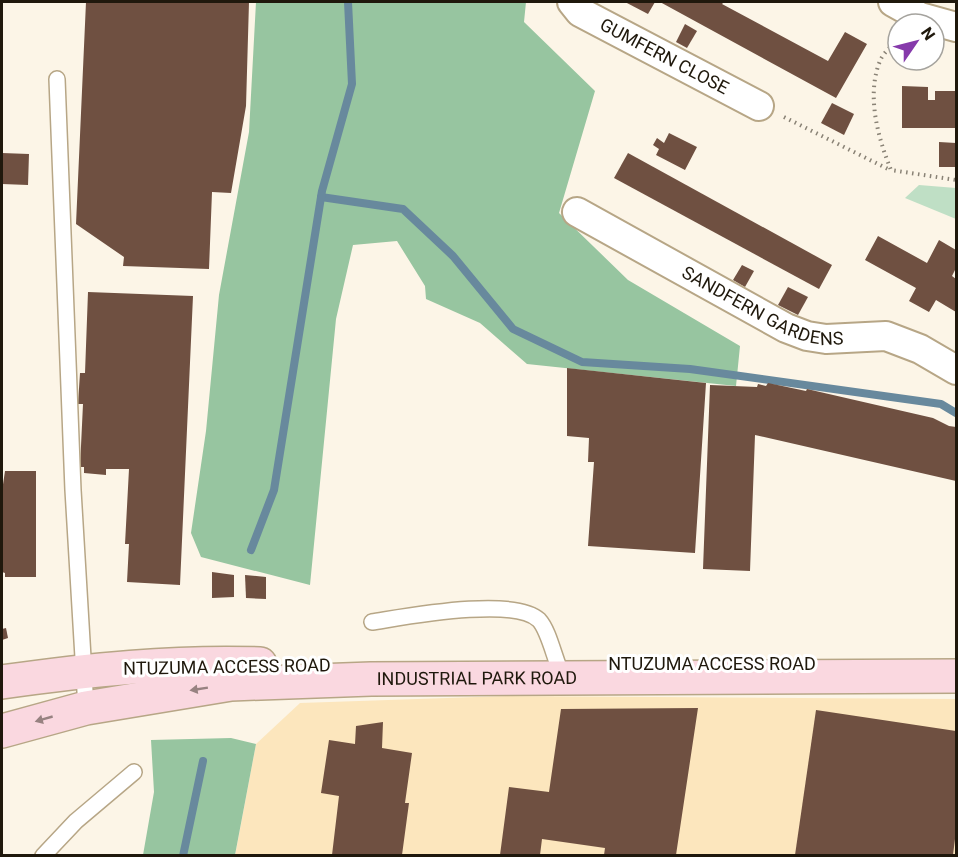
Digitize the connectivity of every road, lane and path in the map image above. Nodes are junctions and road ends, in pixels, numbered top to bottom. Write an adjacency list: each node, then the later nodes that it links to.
1 (572, 2): 6 (street, GUMFERN CLOSE)
2 (893, 2): 3 (street)
3 (957, 27)
4 (886, 53): 7 (path)
5 (57, 79): 13 (lane)
6 (759, 106): 7 (path)
7 (891, 170): 8 (path)
8 (957, 180)
9 (577, 212): 10 (street, SANDFERN GARDENS)
10 (957, 370)
11 (372, 622): 14 (lane)
12 (957, 664): 14 (street, NTUZUMA ACCESS ROAD)
13 (84, 670): 14 (street, NTUZUMA ACCESS ROAD); 16 (street, NTUZUMA ACCESS ROAD); 17 (lane)
14 (560, 672): 15 (street, INDUSTRIAL PARK ROAD); 17 (street, INDUSTRIAL PARK ROAD, one-way to 17)
15 (957, 676)
16 (2, 682)
17 (86, 708): 18 (street, INDUSTRIAL PARK ROAD, one-way to 18)
18 (2, 731)
19 (134, 772): 20 (lane)
20 (43, 855)

